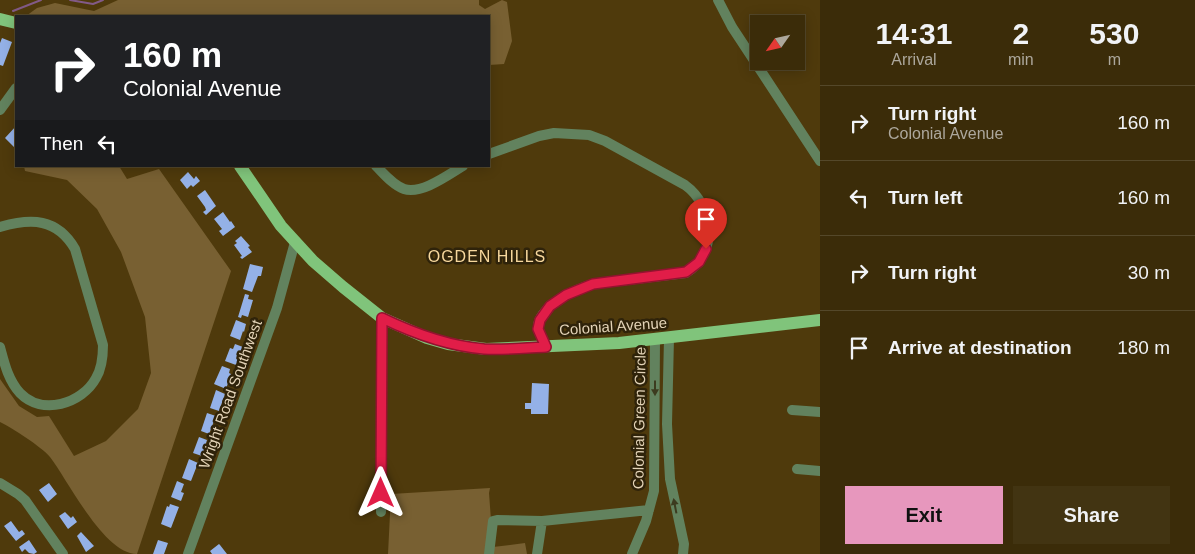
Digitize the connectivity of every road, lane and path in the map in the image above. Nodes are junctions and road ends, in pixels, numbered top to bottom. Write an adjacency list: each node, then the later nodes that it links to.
1 (718, 0): 7 (street)
2 (0, 18): 3 (main road)
3 (15, 23)
4 (15, 89): 5 (street)
5 (0, 110)
6 (490, 154): 18 (street)
7 (820, 162)
8 (241, 167): 12 (main road, Colonial Avenue)
9 (377, 167): 10 (street)
10 (461, 167)
11 (0, 227): 17 (street)
12 (295, 242): 13 (main road, Colonial Avenue); 28 (street, Wright Road Southwest)
13 (382, 318): 18 (main road, Colonial Avenue); 25 (street)
14 (820, 320): 15 (main road, Colonial Avenue)
15 (669, 338): 16 (main road, Colonial Avenue); 32 (street, Colonial Green Circle, one-way to 15)
16 (655, 339): 18 (main road, Colonial Avenue); 24 (street, Colonial Green Circle, one-way to 24)
17 (0, 347)
18 (546, 347)
19 (792, 410): 20 (street)
20 (820, 412)
21 (797, 470): 22 (street)
22 (820, 471)
23 (0, 483): 27 (street)
24 (649, 510): 26 (street); 31 (street, Colonial Green Circle)
25 (381, 512)
26 (542, 520): 29 (street); 30 (street)
27 (63, 554)
28 (188, 554)
29 (489, 554)
30 (537, 554)
31 (632, 554)
32 (683, 554)

